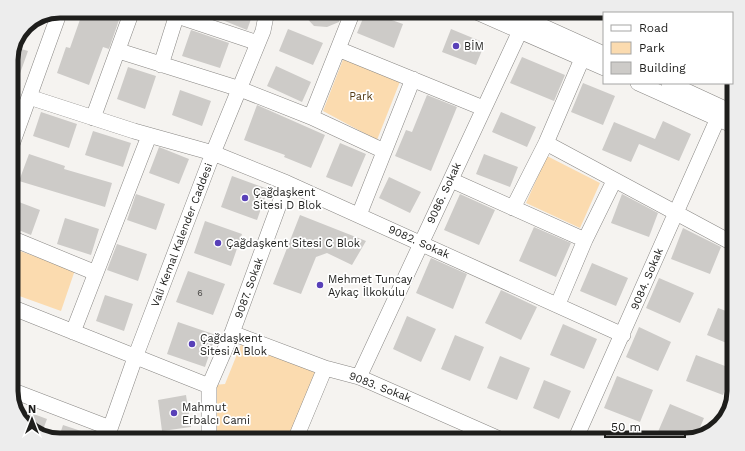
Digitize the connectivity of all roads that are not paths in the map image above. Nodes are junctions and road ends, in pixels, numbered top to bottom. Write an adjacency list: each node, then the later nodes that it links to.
1 (57, 18): 22 (street)
2 (130, 18): 13 (street)
3 (177, 18): 16 (street)
4 (192, 18): 11 (street)
5 (265, 18): 11 (street, Vali Kemal Kalender Caddesi)
6 (271, 18): 11 (street, Vali Kemal Kalender Caddesi)
7 (350, 18): 12 (street)
8 (490, 18): 10 (street)
9 (524, 18): 14 (street)
10 (520, 31): 15 (street); 23 (street, 9086. Sokak)
11 (260, 37): 21 (street, Vali Kemal Kalender Caddesi)
12 (338, 49): 18 (street); 25 (street)
13 (119, 50): 16 (street); 26 (street)
14 (603, 54)
15 (582, 58): 17 (street); 31 (street)
16 (161, 65): 21 (street)
17 (603, 68)
18 (413, 79): 23 (street); 32 (street)
19 (640, 84): 27 (street)
20 (671, 84): 24 (street)
21 (240, 89): 25 (street); 33 (street, Vali Kemal Kalender Caddesi)
22 (29, 97): 26 (street, 9082. Sokak); 29 (street)
23 (483, 108): 34 (street, 9086. Sokak)
24 (727, 110)
25 (311, 117): 32 (street)
26 (94, 118): 30 (street, 9082. Sokak)
27 (718, 118): 28 (street); 38 (street, 9084. Sokak)
28 (727, 122)
29 (18, 128)
30 (149, 136): 33 (street, 9082. Sokak); 44 (street)
31 (546, 143): 35 (street); 37 (street)
32 (384, 151): 39 (street)
33 (213, 153): 36 (street, 9082. Sokak); 50 (street, Vali Kemal Kalender Caddesi)
34 (451, 180): 37 (street); 43 (street, 9086. Sokak)
35 (614, 181): 38 (street); 40 (street)
36 (287, 183): 39 (street, 9082. Sokak); 48 (street, 9087. Sokak)
37 (513, 208): 40 (street)
38 (676, 212): 41 (street); 49 (street, 9084. Sokak)
39 (359, 215): 43 (street, 9082. Sokak)
40 (585, 240): 45 (street)
41 (727, 240)
42 (18, 241): 44 (street)
43 (421, 243): 45 (street, 9082. Sokak); 52 (street, 9086. Sokak)
44 (96, 273): 47 (street)
45 (558, 304): 49 (street, 9082. Sokak)
46 (18, 310): 47 (street)
47 (73, 332): 50 (street)
48 (232, 333): 51 (street, 9083. Sokak); 53 (street, 9087. Sokak)
49 (623, 335): 60 (street, 9084. Sokak)
50 (136, 355): 53 (street); 56 (street, Vali Kemal Kalender Caddesi)
51 (324, 368): 52 (street, 9083. Sokak); 58 (street)
52 (359, 377): 59 (street, 9083. Sokak)
53 (209, 386): 57 (street, 9087. Sokak)
54 (18, 393): 55 (street)
55 (106, 433)
56 (108, 433)
57 (209, 433)
58 (298, 433)
59 (485, 433)
60 (577, 433)

